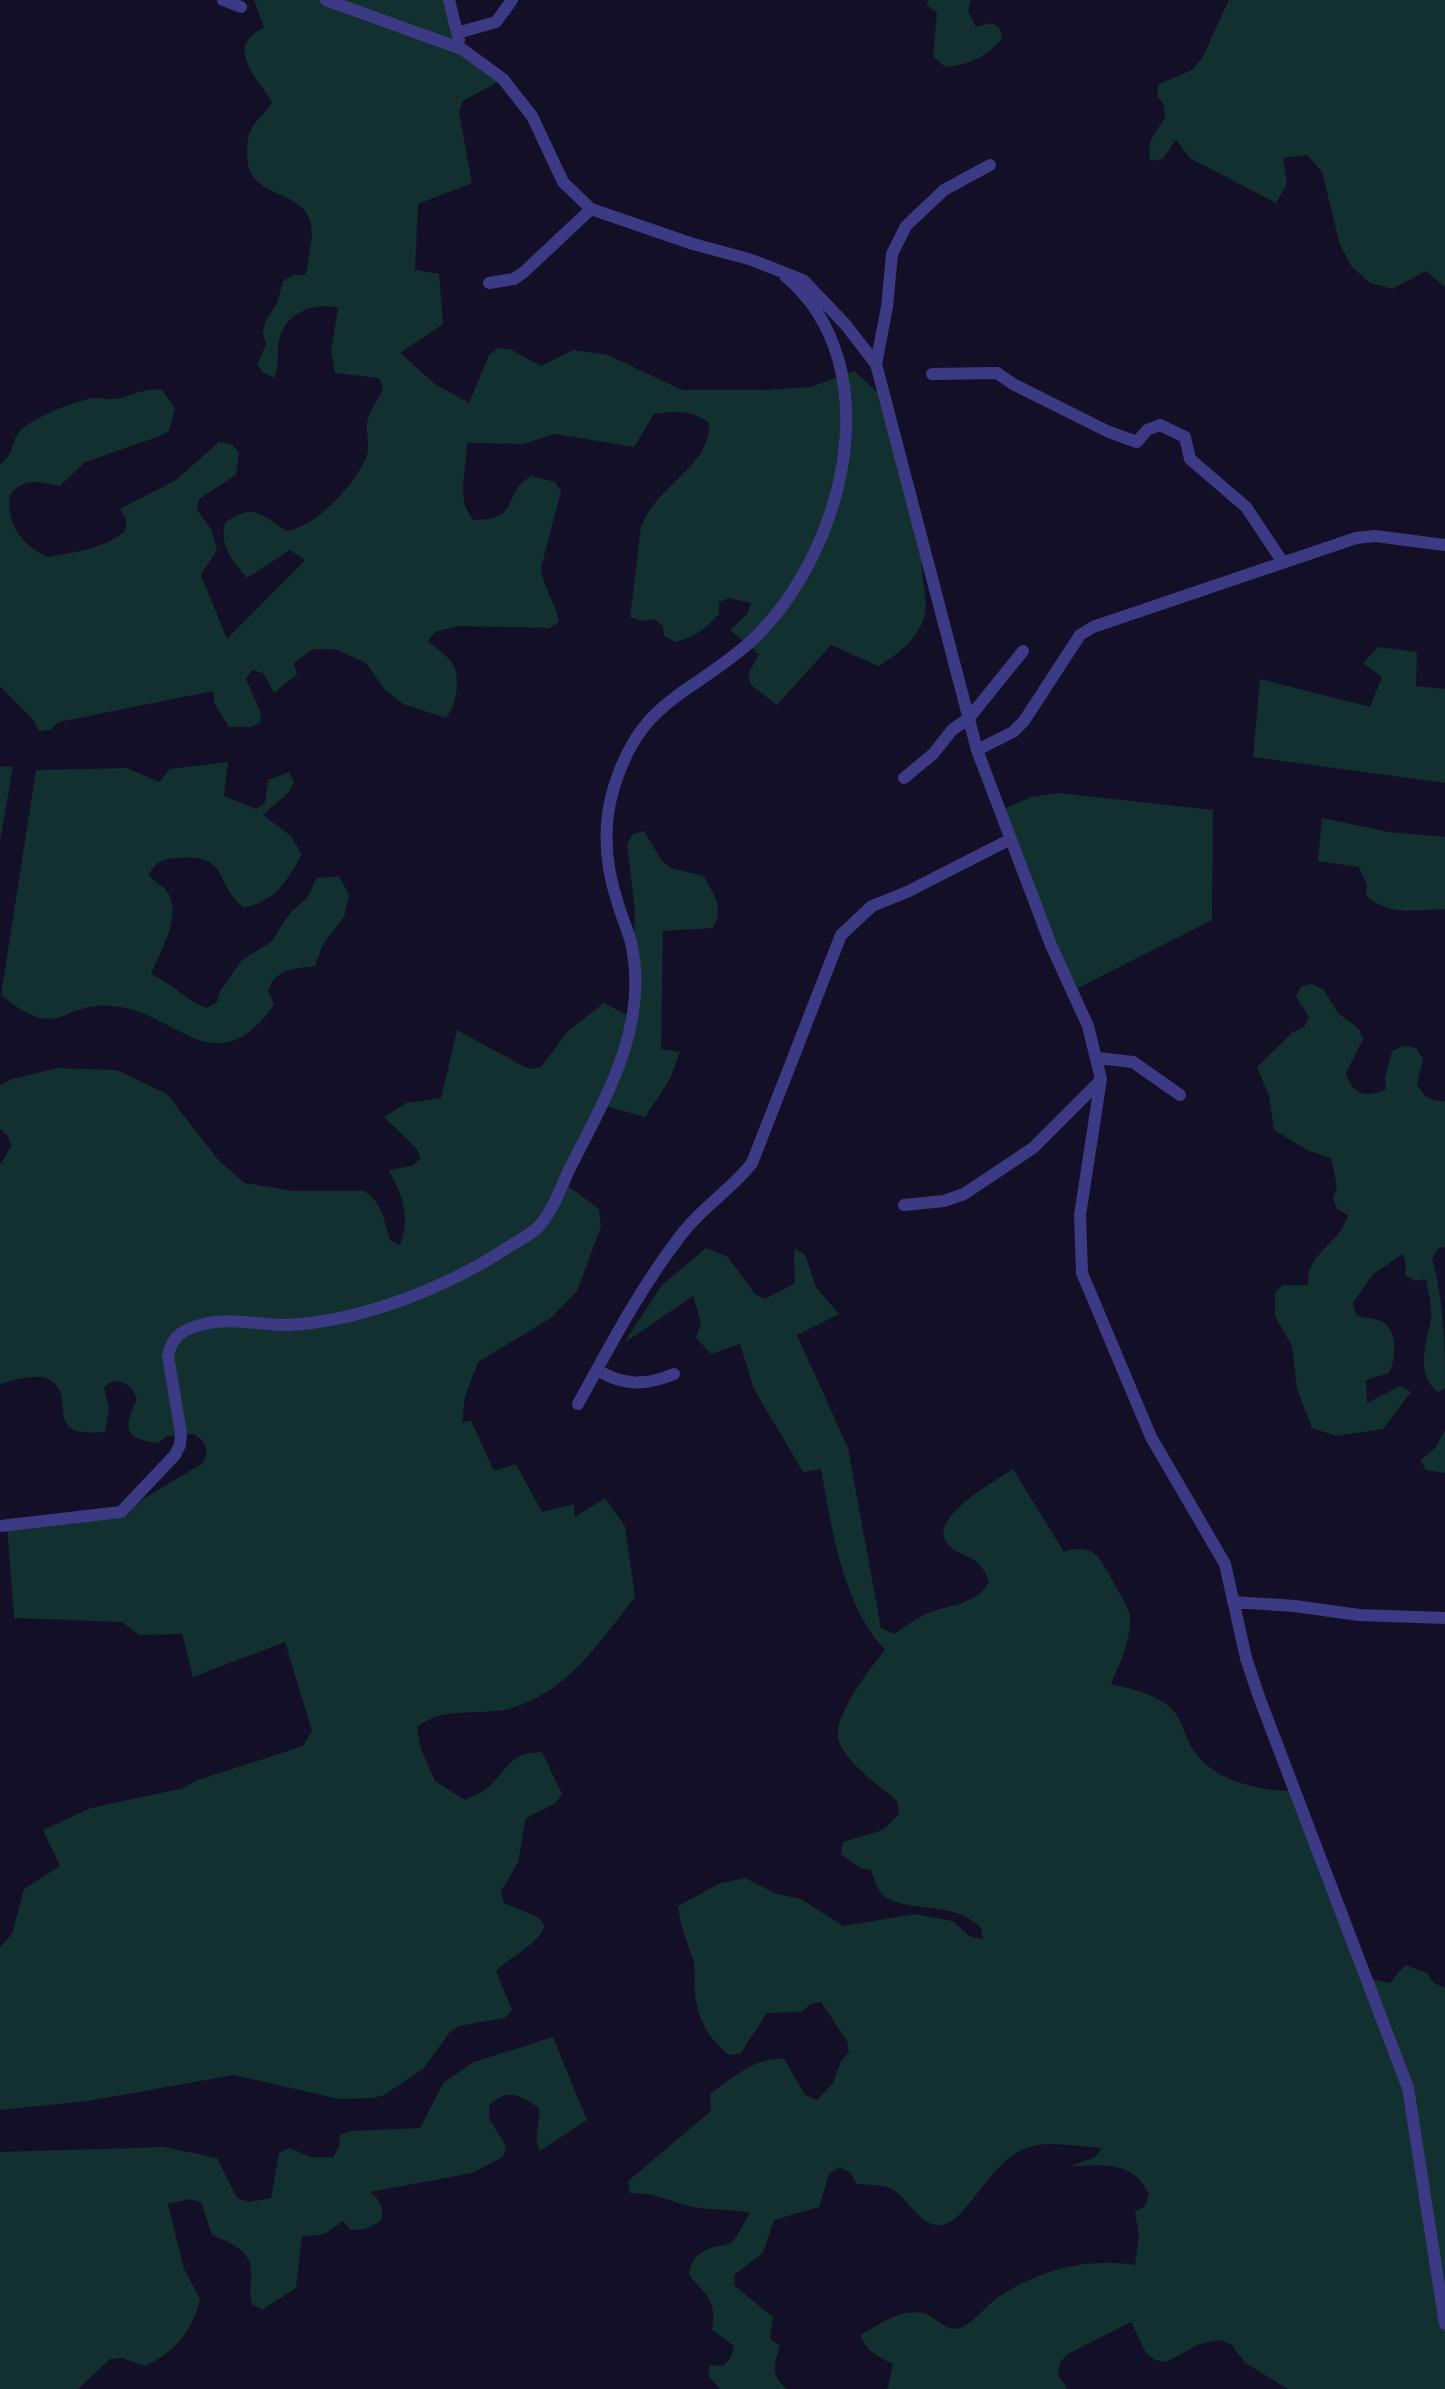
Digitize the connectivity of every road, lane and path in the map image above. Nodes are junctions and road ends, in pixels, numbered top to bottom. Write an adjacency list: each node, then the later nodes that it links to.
1 (223, 0): 5 (street)
2 (326, 0): 7 (street)
3 (449, 0): 6 (street)
4 (512, 0): 6 (street)
5 (241, 7)
6 (457, 33): 7 (street)
7 (462, 49): 9 (street)
8 (990, 165): 12 (street)
9 (592, 209): 10 (street); 11 (street)
10 (777, 270): 12 (street); 28 (street)
11 (489, 283)
12 (876, 364): 17 (street)
13 (932, 374): 15 (street)
14 (1445, 545): 15 (street)
15 (1282, 561): 18 (street)
16 (1023, 651): 17 (street)
17 (969, 718): 18 (street); 19 (street)
18 (977, 750): 20 (street)
19 (904, 778)
20 (1009, 840): 21 (street); 25 (street)
21 (1098, 1058): 22 (street); 23 (street)
22 (1101, 1079): 24 (street); 29 (street)
23 (1180, 1095)
24 (904, 1205)
25 (597, 1370): 26 (street); 27 (street)
26 (674, 1374)
27 (578, 1404)
28 (0, 1526)
29 (1233, 1602): 30 (street); 31 (street)
30 (1445, 1618)
31 (1445, 2324)

